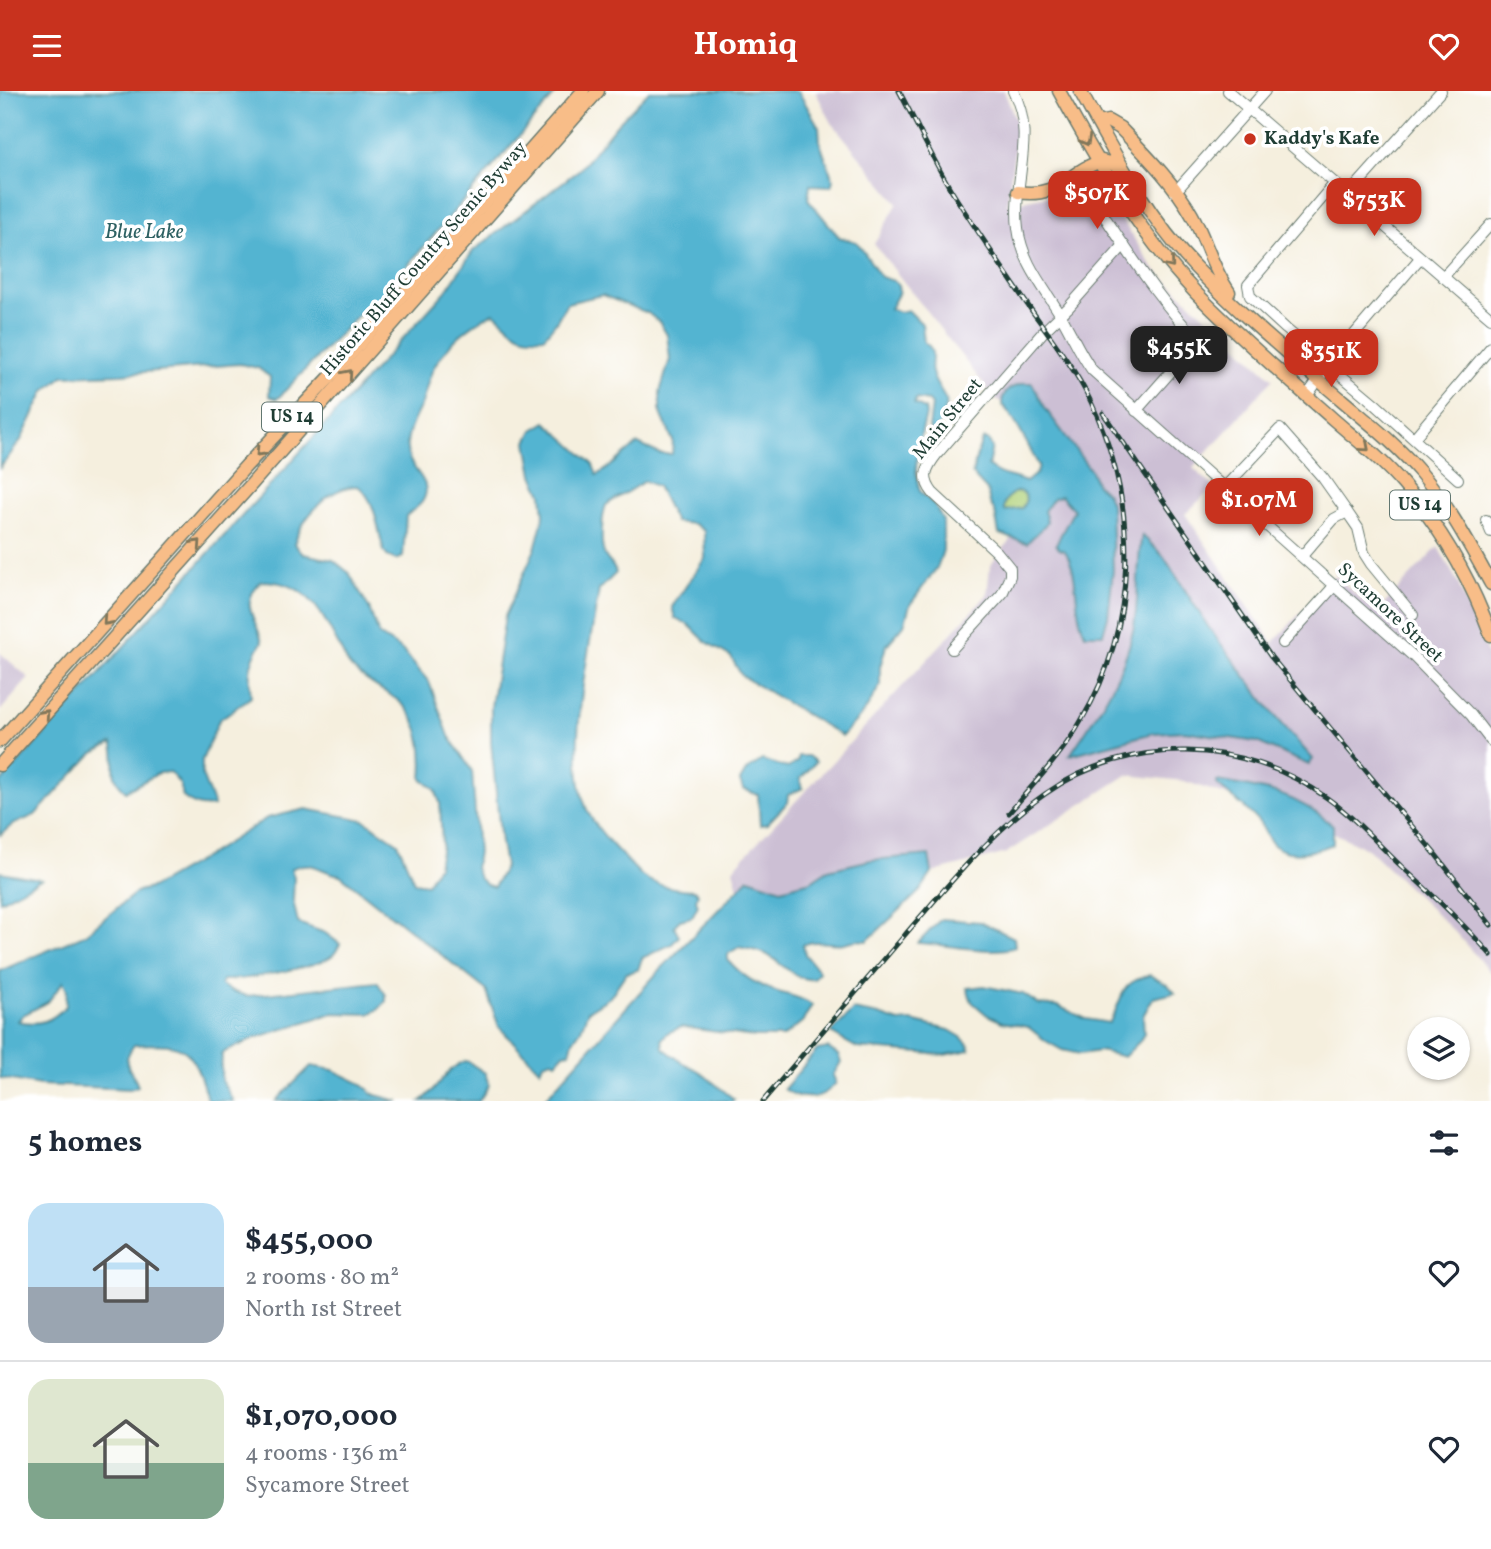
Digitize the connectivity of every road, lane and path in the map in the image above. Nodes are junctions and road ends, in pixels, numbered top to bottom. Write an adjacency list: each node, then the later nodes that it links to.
1 (583, 91): 45 (main road, Historic Bluff Country Scenic Byway / US 14, one-way to 45)
2 (598, 91): 47 (main road, Historic Bluff Country Scenic Byway / US 14, one-way to 2)
3 (1013, 91): 16 (street, Sycamore Street)
4 (1059, 91): 11 (main road, US 14, one-way to 11)
5 (1080, 91): 10 (main road, US 14)
6 (1228, 91): 9 (street)
7 (1265, 91): 9 (street)
8 (1441, 91): 18 (street)
9 (1249, 109): 14 (street); 17 (street)
10 (1098, 123): 12 (main road, US 14); 17 (main road)
11 (1097, 162): 12 (main road); 13 (main road); 15 (main road, US 14)
12 (1129, 177): 26 (main road, US 14)
13 (1070, 180): 15 (main road); 16 (main road)
14 (1335, 183): 18 (street); 28 (street)
15 (1115, 190): 30 (main road, US 14, one-way to 30)
16 (1018, 192): 24 (street, Sycamore Street)
17 (1175, 192): 26 (main road)
18 (1348, 195): 22 (street)
19 (1094, 201): 21 (street)
20 (1491, 223): 23 (street)
21 (1124, 245): 24 (street, Main Street); 31 (street)
22 (1420, 258): 23 (street); 28 (street)
23 (1443, 277): 25 (street)
24 (1061, 316): 31 (street, Sycamore Street); 44 (street, Main Street)
25 (1491, 318)
26 (1264, 331): 29 (main road, US 14)
27 (1491, 347): 32 (street)
28 (1329, 364): 29 (street); 32 (street)
29 (1319, 380): 30 (street); 39 (main road, US 14)
30 (1307, 396): 42 (main road, US 14, one-way to 42)
31 (1136, 411): 34 (street, Sycamore Street)
32 (1414, 438): 33 (street)
33 (1458, 479)
34 (1225, 487): 35 (street); 38 (street, Sycamore Street)
35 (1347, 512): 38 (street); 41 (street)
36 (1486, 520): 37 (street)
37 (1491, 531)
38 (1302, 556): 40 (street, Sycamore Street)
39 (1491, 584)
40 (1335, 585): 43 (street); 46 (street, Sycamore Street)
41 (1413, 615)
42 (1491, 635)
43 (1283, 643)
44 (952, 649)
45 (0, 741)
46 (1491, 741)
47 (0, 765)

